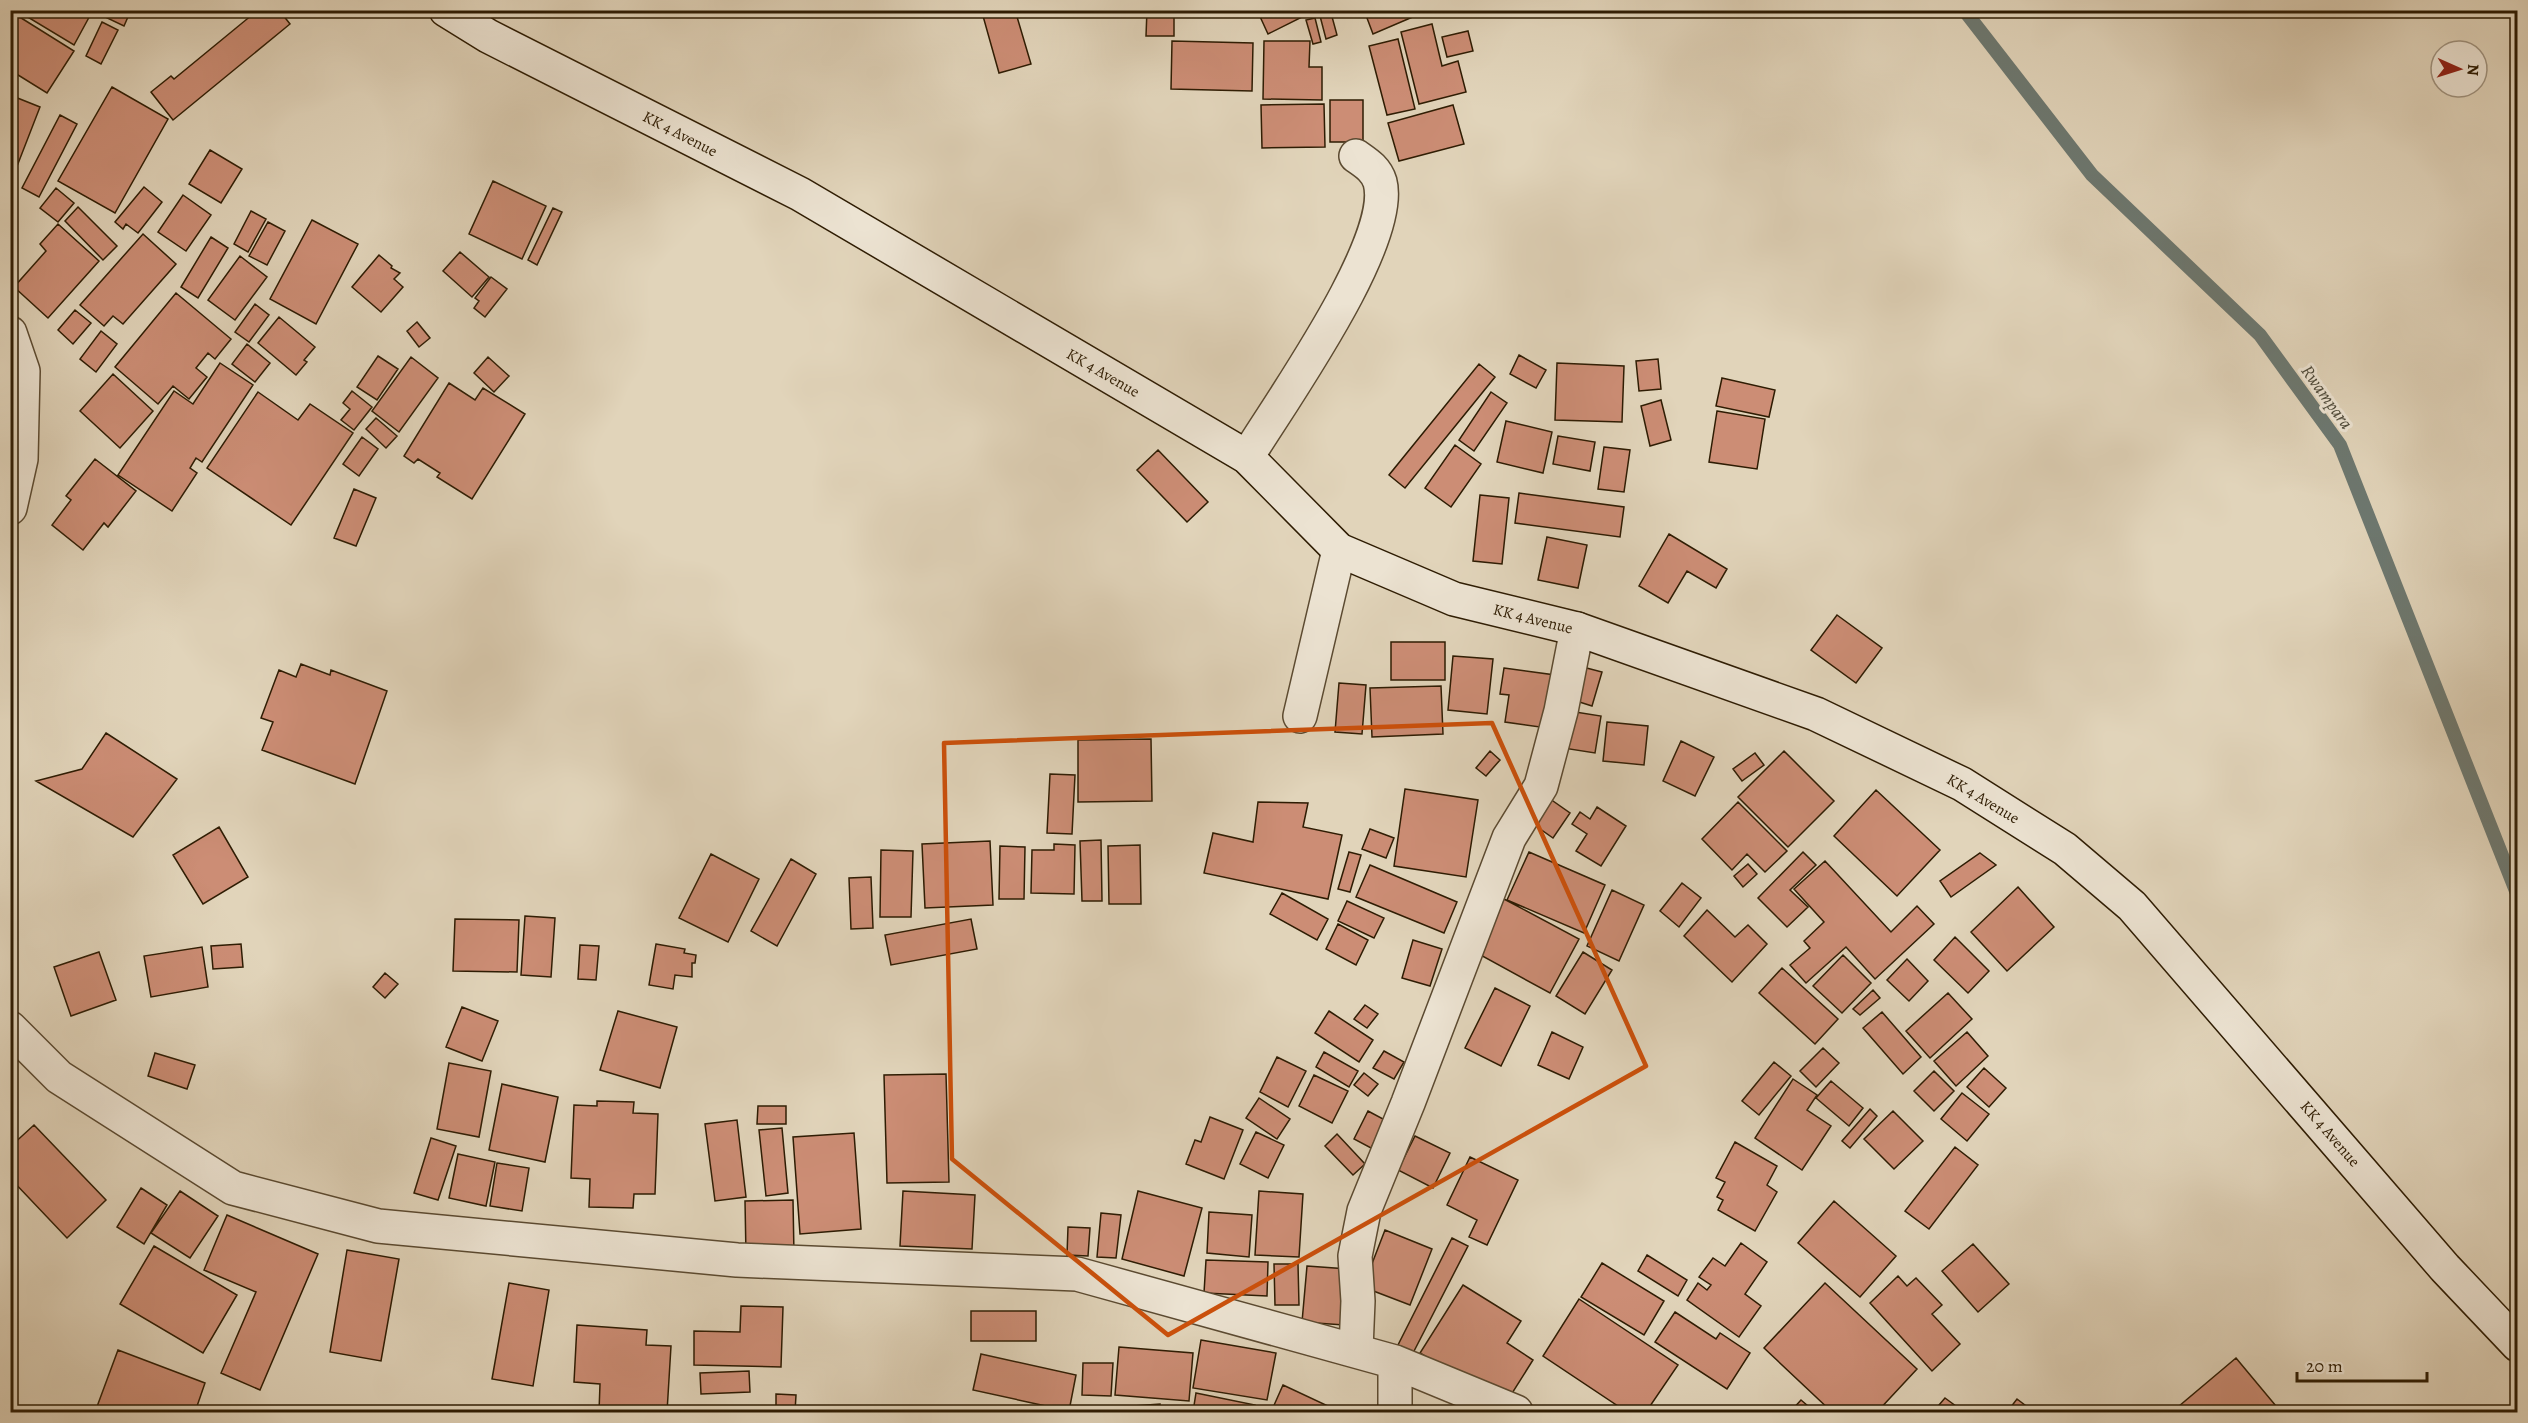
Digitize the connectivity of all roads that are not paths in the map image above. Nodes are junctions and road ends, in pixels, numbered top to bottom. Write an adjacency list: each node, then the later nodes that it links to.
1 (446, 10): 4 (street, KK 4 Avenue)
2 (1356, 156): 4 (street)
3 (10, 333): 5 (street)
4 (1247, 457): 6 (street, KK 4 Avenue)
5 (10, 508)
6 (1339, 550): 7 (street, KK 4 Avenue); 8 (street)
7 (1577, 630): 10 (street, KK 4 Avenue); 11 (street)
8 (1300, 716)
9 (10, 1028): 11 (street)
10 (2517, 1345)
11 (1356, 1349): 12 (street)
12 (1395, 1362): 13 (street); 14 (street)
13 (1395, 1413)
14 (1516, 1413)

